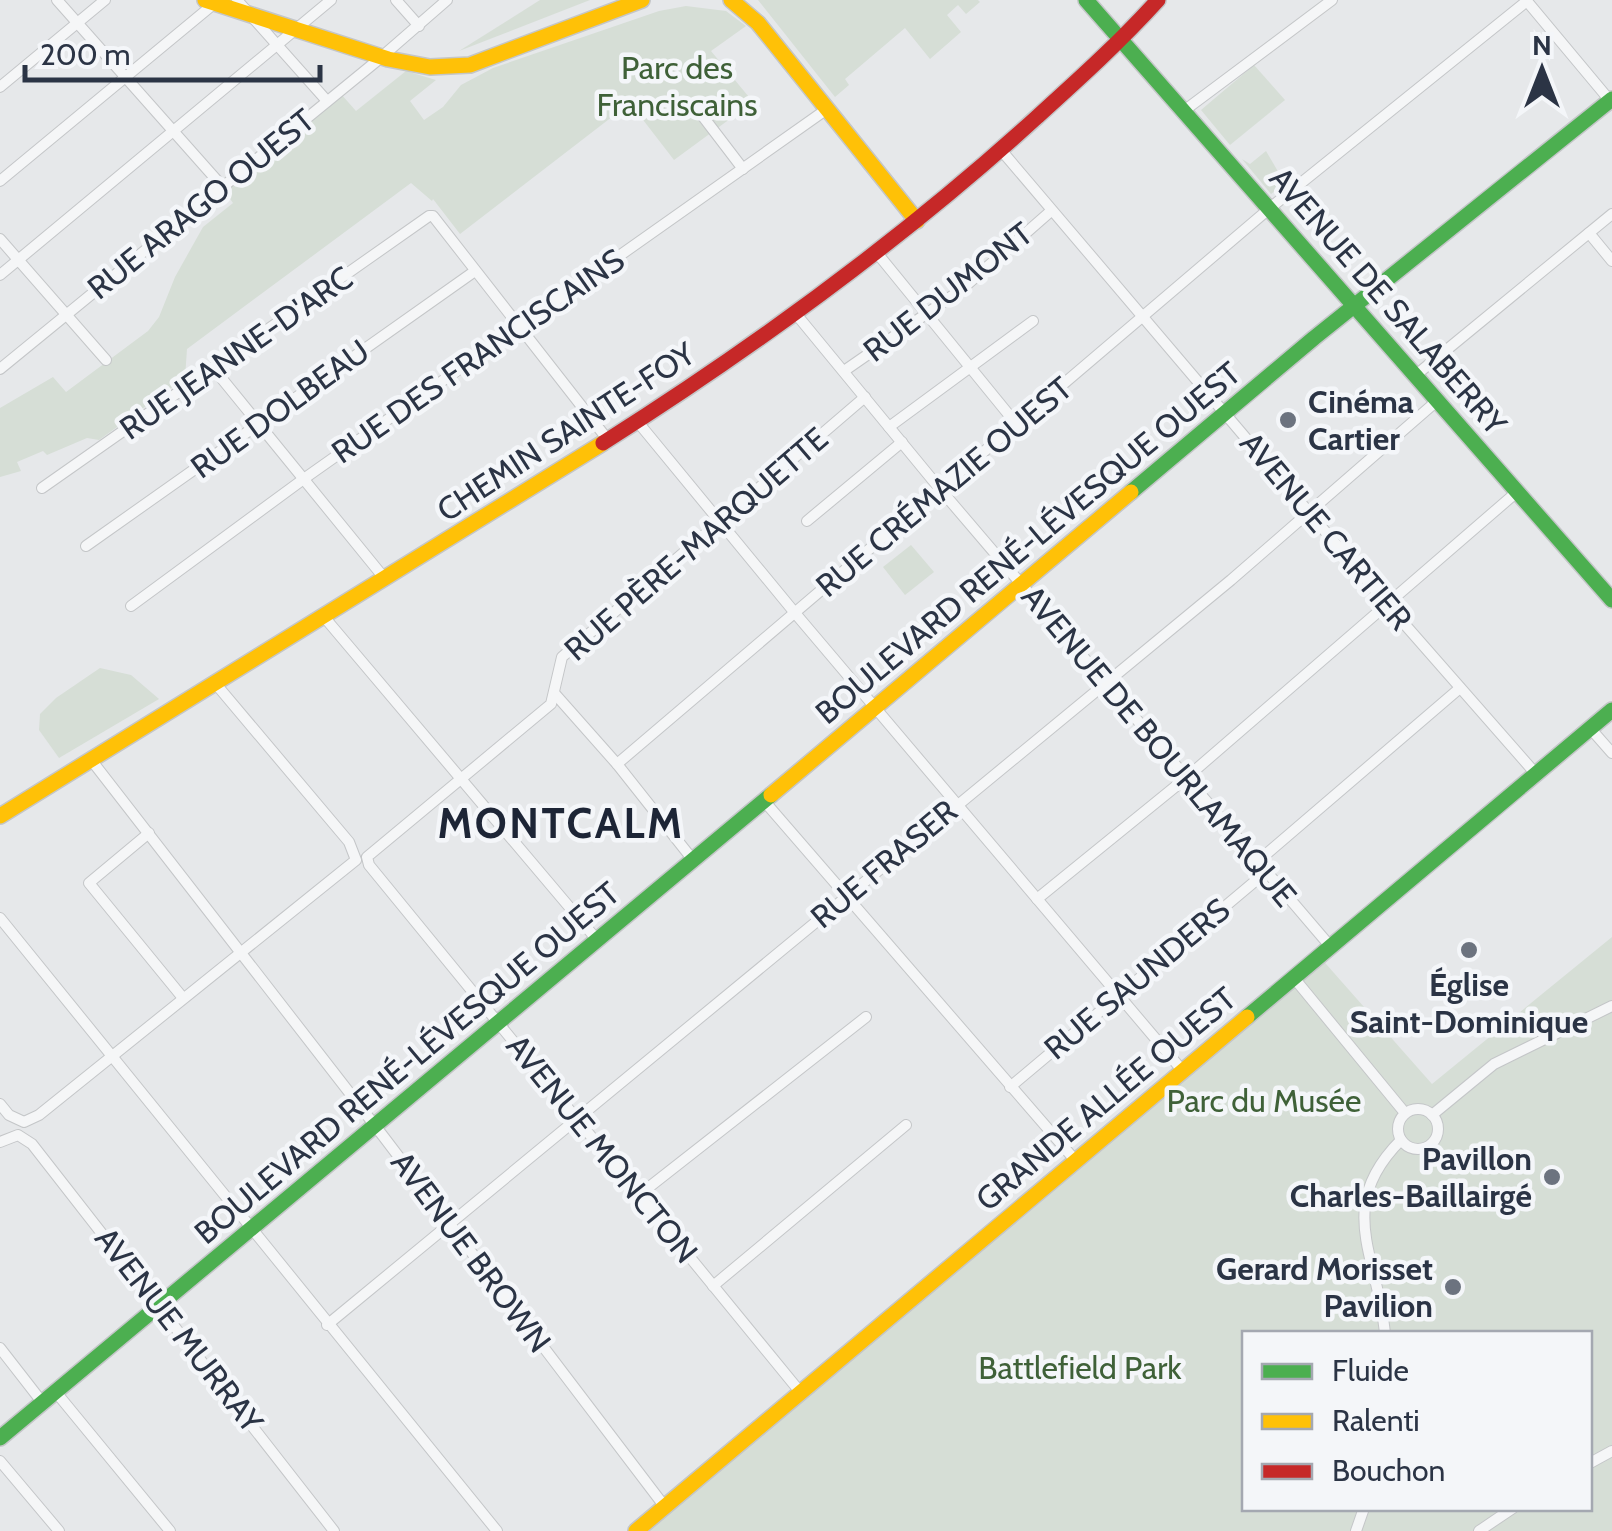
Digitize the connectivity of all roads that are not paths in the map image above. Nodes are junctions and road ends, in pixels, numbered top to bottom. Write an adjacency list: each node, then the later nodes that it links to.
1 (57, 0): 15 (street)
2 (105, 0): 15 (street)
3 (238, 0): 14 (street)
4 (331, 0): 17 (street)
5 (396, 0): 16 (street)
6 (447, 0): 16 (street, RUE ARAGO OUEST)
7 (642, 0): 20 (main road)
8 (731, 0): 25 (main road)
9 (1086, 0): 18 (main road, AVENUE DE SALABERRY)
10 (1158, 0): 18 (main road, CHEMIN SAINTE-FOY)
11 (1332, 0): 27 (street)
12 (213, 1): 14 (main road); 21 (street)
13 (1526, 1): 24 (street); 33 (street, RUE CRÉMAZIE OUEST)
14 (253, 16): 17 (main road); 19 (street)
15 (77, 23): 21 (street); 22 (street)
16 (419, 26): 20 (street, RUE ARAGO OUEST)
17 (296, 28): 19 (street); 20 (main road)
18 (1123, 38): 27 (main road, AVENUE DE SALABERRY); 29 (main road, CHEMIN SAINTE-FOY)
19 (276, 46): 23 (street); 28 (street)
20 (383, 56): 23 (street, RUE ARAGO OUEST)
21 (126, 76): 28 (street); 31 (street)
22 (0, 87)
23 (327, 101): 32 (street, RUE ARAGO OUEST)
24 (1611, 101): 44 (main road, BOULEVARD RENÉ-LÉVESQUE OUEST)
25 (827, 108): 30 (street, RUE DES FRANCISCAINS); 36 (main road)
26 (698, 110): 30 (street)
27 (1185, 110): 33 (main road, AVENUE DE SALABERRY)
28 (174, 131): 32 (street); 40 (street)
29 (1001, 150): 34 (street, AVENUE CARTIER); 36 (main road, CHEMIN SAINTE-FOY)
30 (742, 168): 50 (street, RUE DES FRANCISCAINS)
31 (0, 181)
32 (222, 186): 47 (street, RUE ARAGO OUEST)
33 (1270, 208): 44 (main road, AVENUE DE SALABERRY); 48 (street, RUE CRÉMAZIE OUEST)
34 (1051, 212): 45 (street, RUE DUMONT); 48 (street, AVENUE CARTIER)
35 (1612, 214): 37 (street)
36 (917, 221): 39 (main road, CHEMIN SAINTE-FOY)
37 (1590, 233): 41 (street); 56 (street)
38 (0, 239): 40 (street)
39 (877, 254): 45 (street); 46 (main road, CHEMIN SAINTE-FOY)
40 (20, 260): 43 (street); 47 (street)
41 (1612, 261)
42 (474, 270): 50 (street); 54 (street, RUE JEANNE-D'ARC); 61 (street, RUE DOLBEAU)
43 (0, 276)
44 (1354, 305): 56 (main road, AVENUE DE SALABERRY); 59 (main road, BOULEVARD RENÉ-LÉVESQUE OUEST)
45 (926, 313): 52 (street); 55 (street, RUE DUMONT)
46 (796, 314): 55 (street, AVENUE DE BOURLAMAQUE); 60 (main road, CHEMIN SAINTE-FOY)
47 (66, 315): 51 (street); 53 (street, RUE ARAGO OUEST)
48 (1142, 318): 59 (street, AVENUE CARTIER); 62 (street, RUE CRÉMAZIE OUEST)
49 (1032, 321): 52 (street)
50 (519, 328): 64 (street); 66 (street, RUE DES FRANCISCAINS)
51 (106, 360)
52 (970, 367): 62 (street); 63 (street)
53 (0, 368)
54 (214, 369): 61 (street); 67 (street, RUE JEANNE-D'ARC)
55 (844, 371): 57 (street, AVENUE DE BOURLAMAQUE)
56 (1416, 375): 58 (main road, AVENUE DE SALABERRY)
57 (864, 397): 63 (street, AVENUE DE BOURLAMAQUE); 71 (street, RUE PÈRE-MARQUETTE)
58 (1438, 400): 69 (main road, AVENUE DE SALABERRY); 70 (street, RUE FRASER)
59 (1226, 413): 70 (street, AVENUE CARTIER); 75 (main road, BOULEVARD RENÉ-LÉVESQUE OUEST)
60 (637, 420): 64 (main road, CHEMIN SAINTE-FOY); 71 (street)
61 (258, 424): 66 (street); 73 (street, RUE DOLBEAU)
62 (1018, 426): 68 (street, RUE CRÉMAZIE OUEST)
63 (890, 427): 65 (street, AVENUE DE BOURLAMAQUE)
64 (608, 440): 74 (main road, CHEMIN SAINTE-FOY)
65 (902, 442): 68 (street, AVENUE DE BOURLAMAQUE); 72 (street)
66 (305, 478): 74 (street); 78 (street, RUE DES FRANCISCAINS)
67 (42, 488)
68 (940, 489): 75 (street, AVENUE DE BOURLAMAQUE); 79 (street, RUE CRÉMAZIE OUEST)
69 (1518, 492): 76 (main road, AVENUE DE SALABERRY); 77 (street)
70 (1308, 512): 77 (street, AVENUE CARTIER); 82 (street, RUE FRASER)
71 (719, 521): 79 (street); 84 (street, RUE PÈRE-MARQUETTE)
72 (807, 521)
73 (86, 546)
74 (385, 580): 80 (main road, CHEMIN SAINTE-FOY)
75 (1022, 585): 82 (street, AVENUE DE BOURLAMAQUE); 85 (main road, BOULEVARD RENÉ-LÉVESQUE OUEST)
76 (1612, 600)
77 (1386, 603): 83 (street, AVENUE CARTIER); 93 (street)
78 (131, 606)
79 (795, 613): 85 (street); 90 (street, RUE CRÉMAZIE OUEST)
80 (325, 618): 81 (main road, CHEMIN SAINTE-FOY); 92 (street)
81 (215, 683): 89 (main road, CHEMIN SAINTE-FOY); 98 (street, AVENUE MONCTON)
82 (1104, 683): 93 (street, AVENUE DE BOURLAMAQUE); 95 (street, RUE FRASER)
83 (1460, 688): 91 (street, AVENUE CARTIER); 100 (street)
84 (554, 694): 90 (street); 92 (street, RUE PÈRE-MARQUETTE)
85 (874, 707): 94 (main road, BOULEVARD RENÉ-LÉVESQUE OUEST); 95 (street)
86 (1612, 710): 87 (main road, GRANDE ALLÉE OUEST)
87 (1590, 728): 88 (street); 91 (main road, GRANDE ALLÉE OUEST)
88 (1612, 753)
89 (92, 761): 96 (main road, CHEMIN SAINTE-FOY); 97 (street, AVENUE BROWN)
90 (617, 764): 99 (street)
91 (1536, 774): 106 (main road, GRANDE ALLÉE OUEST)
92 (463, 778): 98 (street, RUE PÈRE-MARQUETTE); 105 (street)
93 (1186, 778): 100 (street, AVENUE DE BOURLAMAQUE); 103 (street)
94 (764, 802): 99 (main road, BOULEVARD RENÉ-LÉVESQUE OUEST); 102 (street)
95 (958, 803): 102 (street, RUE FRASER); 103 (street)
96 (0, 816)
97 (149, 833): 107 (street, AVENUE BROWN); 110 (street)
98 (361, 859): 107 (street, RUE PÈRE-MARQUETTE); 113 (street, AVENUE MONCTON)
99 (693, 860): 105 (main road, BOULEVARD RENÉ-LÉVESQUE OUEST)
100 (1257, 862): 101 (street, AVENUE DE BOURLAMAQUE)
101 (1266, 872): 106 (street, AVENUE DE BOURLAMAQUE); 109 (street, RUE SAUNDERS)
102 (845, 898): 116 (street); 120 (street, RUE FRASER)
103 (1038, 899): 109 (street)
104 (0, 918): 114 (street)
105 (598, 941): 113 (main road, BOULEVARD RENÉ-LÉVESQUE OUEST)
106 (1330, 946): 108 (main road, GRANDE ALLÉE OUEST)
107 (240, 952): 110 (street, RUE PÈRE-MARQUETTE); 122 (street, AVENUE BROWN)
108 (1294, 978): 115 (main road, GRANDE ALLÉE OUEST); 118 (street)
109 (1118, 993): 115 (street); 116 (street, RUE SAUNDERS)
110 (183, 998): 114 (street, RUE PÈRE-MARQUETTE)
111 (1612, 1006): 119 (street)
112 (866, 1017): 126 (street)
113 (499, 1022): 120 (street, AVENUE MONCTON); 122 (main road, BOULEVARD RENÉ-LÉVESQUE OUEST)
114 (112, 1054): 117 (street, RUE PÈRE-MARQUETTE); 128 (street)
115 (1182, 1070): 125 (main road, GRANDE ALLÉE OUEST)
116 (1010, 1087): 125 (street)
117 (0, 1104)
118 (1405, 1113): 119 (street); 123 (street)
119 (1432, 1114): 123 (street)
120 (577, 1119): 126 (street, AVENUE MONCTON); 127 (street, RUE FRASER)
121 (906, 1124): 129 (street)
122 (374, 1127): 127 (street, AVENUE BROWN); 128 (main road, BOULEVARD RENÉ-LÉVESQUE OUEST)
123 (1401, 1140): 132 (street)
124 (0, 1142): 130 (street, AVENUE MURRAY)
125 (1074, 1160): 134 (main road, GRANDE ALLÉE OUEST)
126 (639, 1195): 129 (street, AVENUE MONCTON)
127 (449, 1224): 131 (street, RUE FRASER); 138 (street, AVENUE BROWN)
128 (252, 1228): 130 (main road, BOULEVARD RENÉ-LÉVESQUE OUEST); 131 (street)
129 (713, 1286): 134 (street, AVENUE MONCTON)
130 (159, 1303): 135 (main road, BOULEVARD RENÉ-LÉVESQUE OUEST); 142 (street, AVENUE MURRAY)
131 (327, 1324): 143 (street)
132 (1384, 1331)
133 (0, 1348): 135 (street)
134 (800, 1393): 138 (main road, GRANDE ALLÉE OUEST)
135 (49, 1397): 136 (main road, BOULEVARD RENÉ-LÉVESQUE OUEST); 141 (street)
136 (0, 1438)
137 (0, 1461): 140 (street)
138 (665, 1507): 144 (main road, GRANDE ALLÉE OUEST)
139 (1509, 1511): 145 (street)
140 (59, 1531)
141 (170, 1531)
142 (334, 1531)
143 (497, 1531)
144 (636, 1531)
145 (1479, 1531)

